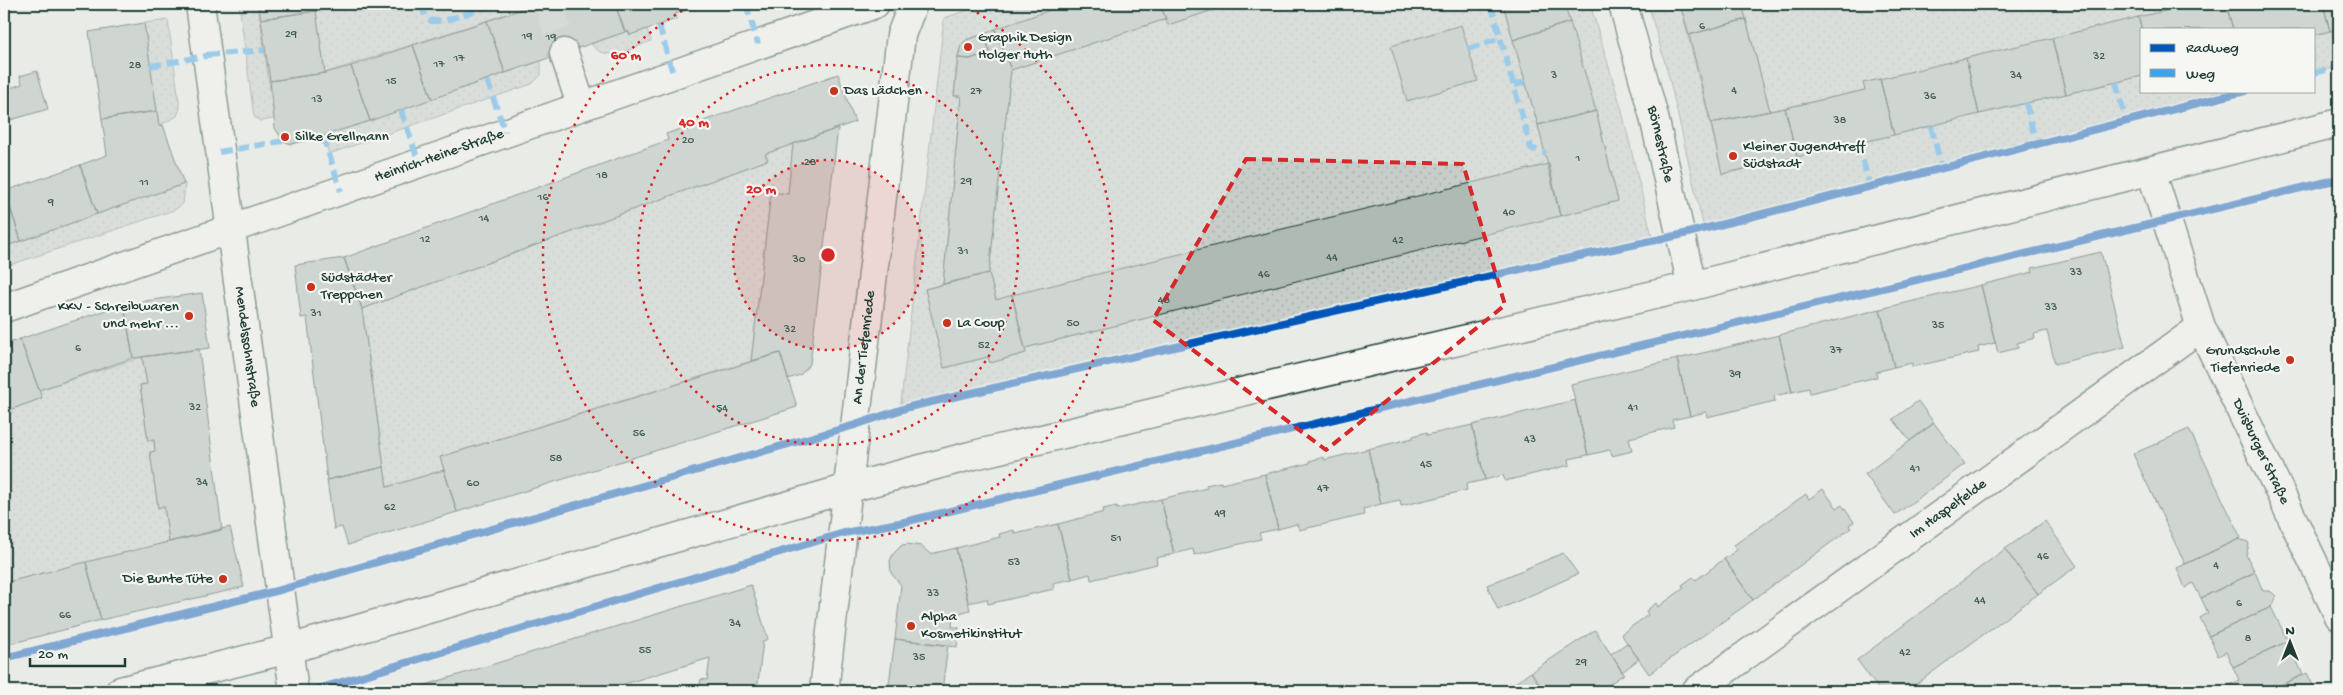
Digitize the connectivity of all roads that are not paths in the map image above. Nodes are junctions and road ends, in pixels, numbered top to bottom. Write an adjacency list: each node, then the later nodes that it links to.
1 (200, 4): 9 (street, Mendelssohnstraße)
2 (875, 4): 6 (street, Heinrich-Heine-Straße)
3 (913, 4): 13 (street, An der Tiefenriede)
4 (1622, 4): 10 (street, Börnestraße)
5 (564, 53): 6 (street)
6 (581, 106): 9 (street, Heinrich-Heine-Straße)
7 (2339, 123): 8 (street)
8 (2151, 171): 10 (street); 12 (street, Duisburger Straße)
9 (230, 231): 11 (street, Heinrich-Heine-Straße); 15 (street, Mendelssohnstraße)
10 (1692, 286): 13 (street)
11 (4, 308)
12 (2201, 327): 14 (street, Duisburger Straße); 19 (street, Im Haspelfelde)
13 (849, 488): 15 (street); 18 (street, An der Tiefenriede)
14 (2339, 616)
15 (289, 649): 16 (street); 17 (street, Mendelssohnstraße)
16 (120, 691)
17 (294, 691)
18 (824, 691)
19 (1696, 691)

